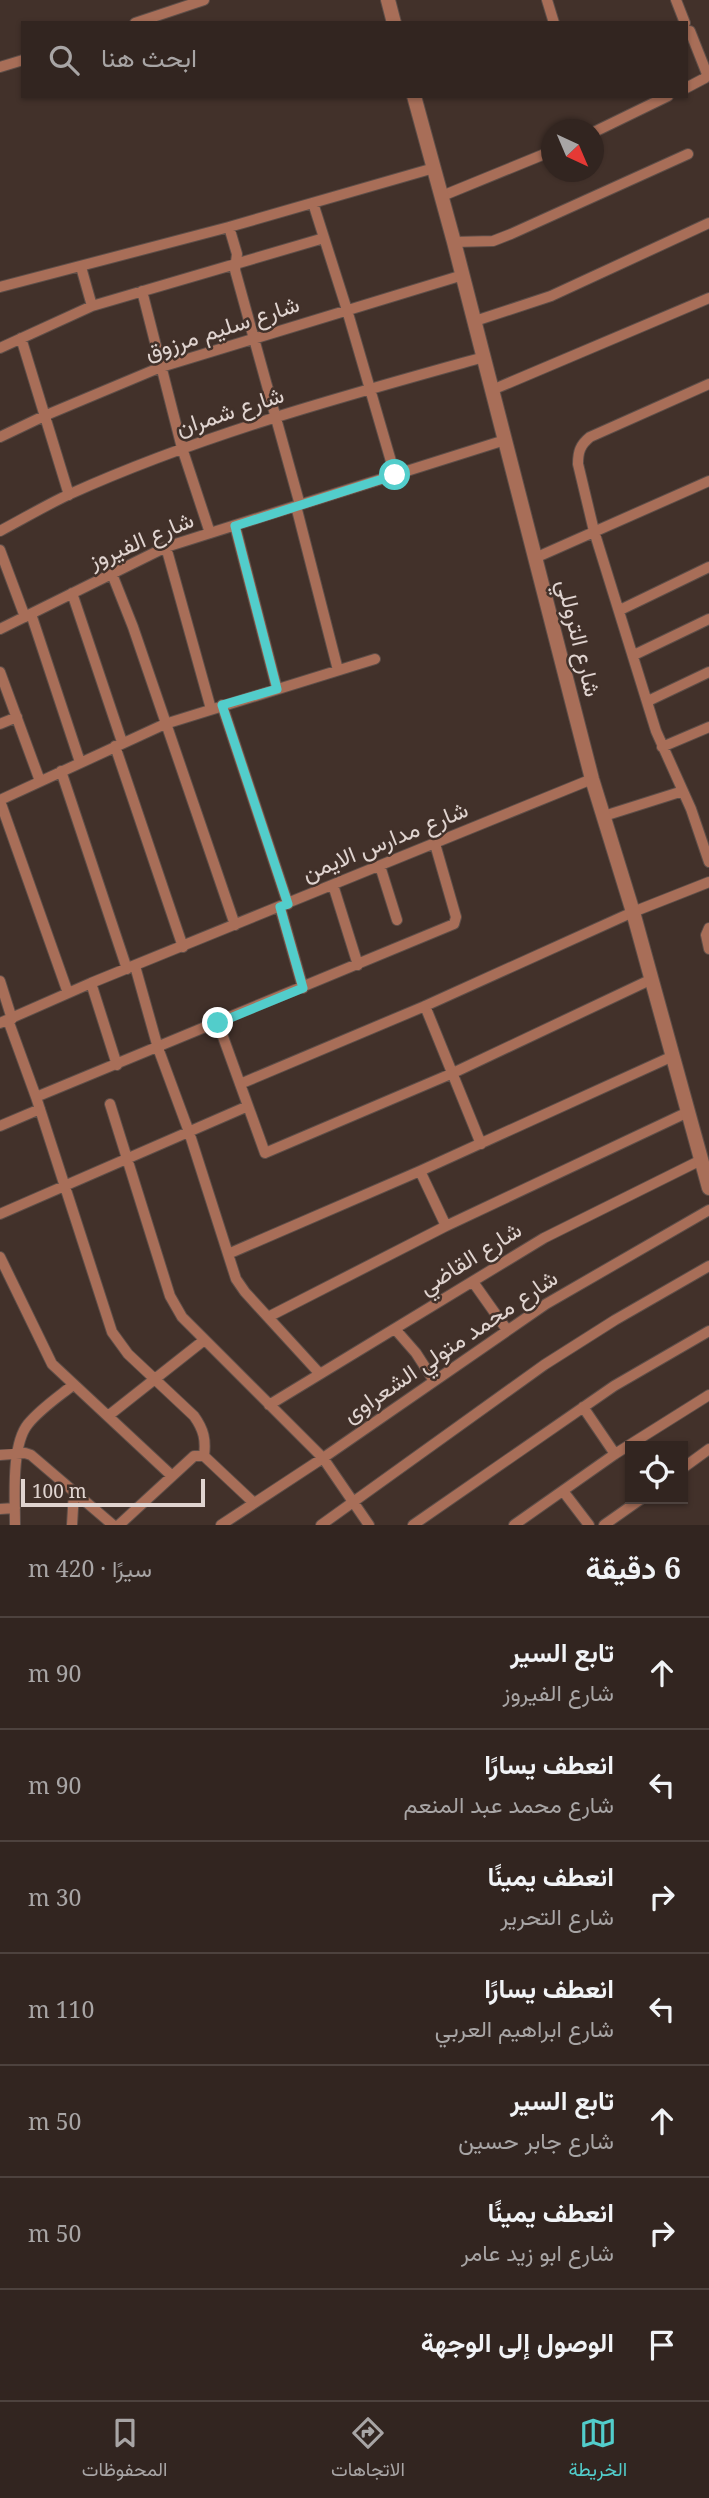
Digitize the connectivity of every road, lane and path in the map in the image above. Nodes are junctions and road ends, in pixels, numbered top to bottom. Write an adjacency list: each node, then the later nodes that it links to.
1 (204, 0): 5 (street)
2 (388, 0): 6 (street)
3 (547, 0): 7 (street)
4 (676, 0): 8 (street)
5 (141, 21)
6 (393, 21)
7 (553, 21)
8 (685, 21)
9 (688, 29): 12 (street)
10 (21, 61): 11 (street)
11 (0, 67)
12 (688, 87)
13 (415, 98): 18 (street, شارع التروللي)
14 (664, 98): 15 (street)
15 (604, 127)
16 (541, 154): 19 (street)
17 (688, 154): 24 (street)
18 (434, 168): 19 (street, شارع التروللي); 20 (street)
19 (442, 196): 24 (street, شارع التروللي)
20 (313, 203): 22 (street); 23 (street)
21 (709, 223): 33 (street)
22 (229, 227): 25 (street); 26 (street)
23 (324, 239): 25 (street); 32 (street)
24 (454, 242): 27 (street, شارع التروللي)
25 (234, 265): 29 (street); 34 (street)
26 (81, 267): 28 (street); 31 (street)
27 (463, 275): 32 (street, شارع سليم مرزوق); 33 (street, شارع التروللي)
28 (0, 287)
29 (142, 291): 31 (street); 38 (street)
30 (709, 298): 41 (street)
31 (92, 306): 35 (street)
32 (347, 310): 34 (street, شارع سليم مرزوق); 40 (street)
33 (475, 321): 37 (street, شارع التروللي)
34 (254, 337): 38 (street, شارع سليم مرزوق); 43 (street)
35 (21, 338): 36 (street); 42 (street)
36 (0, 348)
37 (484, 357): 40 (street, شارع شمران); 41 (street, شارع التروللي)
38 (162, 367): 42 (street, شارع سليم مرزوق); 46 (street)
39 (709, 384): 53 (street)
40 (369, 389): 43 (street, شارع شمران); 47 (street)
41 (492, 390): 45 (street, شارع التروللي)
42 (44, 416): 44 (street, شارع سليم مرزوق); 49 (street)
43 (276, 418): 46 (street, شارع شمران); 50 (street)
44 (0, 437)
45 (505, 440): 47 (street, شارع الفيروز); 57 (street, شارع التروللي)
46 (182, 448): 49 (street, شارع شمران); 54 (street)
47 (395, 475): 50 (street, شارع الفيروز)
48 (709, 481): 53 (street)
49 (69, 495): 52 (street, شارع شمران)
50 (298, 505): 51 (street, شارع الفيروز); 67 (street)
51 (235, 526): 54 (street, شارع الفيروز); 70 (street)
52 (0, 531)
53 (594, 531): 57 (street); 61 (street)
54 (210, 533): 55 (street, شارع الفيروز)
55 (166, 547): 59 (street, شارع الفيروز); 72 (street)
56 (0, 550): 62 (street)
57 (535, 558): 81 (street, شارع التروللي)
58 (709, 567): 61 (street)
59 (111, 574): 60 (street, شارع الفيروز); 75 (street)
60 (72, 593): 62 (street, شارع الفيروز); 77 (street)
61 (620, 610): 65 (street)
62 (28, 615): 64 (street, شارع الفيروز); 79 (street)
63 (709, 619): 65 (street)
64 (0, 629)
65 (634, 655): 71 (street)
66 (375, 659): 67 (street)
67 (338, 670): 70 (street)
68 (0, 672): 73 (street)
69 (709, 672): 71 (street)
70 (277, 689): 72 (street)
71 (648, 701): 78 (street)
72 (217, 707): 75 (street); 91 (street)
73 (17, 717): 74 (street); 82 (street)
74 (0, 724)
75 (165, 724): 77 (street); 94 (street)
76 (709, 727): 78 (street)
77 (119, 744): 79 (street); 96 (street)
78 (662, 747): 83 (street)
79 (80, 762): 80 (street)
80 (61, 771): 82 (street); 99 (street)
81 (592, 779): 85 (street, شارع التروللي); 86 (street, شارع مدارس الايمن)
82 (40, 781): 84 (street)
83 (683, 792): 85 (street); 87 (street)
84 (0, 801): 104 (street)
85 (604, 816): 92 (street, شارع التروللي)
86 (435, 844): 88 (street, شارع مدارس الايمن); 98 (street)
87 (709, 862)
88 (380, 866): 90 (street, شارع مدارس الايمن); 93 (street)
89 (709, 882): 92 (street)
90 (333, 885): 91 (street, شارع مدارس الايمن); 98 (street)
91 (284, 905): 94 (street, شارع مدارس الايمن); 103 (street)
92 (633, 912): 100 (street, شارع التروللي); 105 (street)
93 (397, 919)
94 (235, 925): 96 (street, شارع مدارس الايمن)
95 (709, 928): 97 (street)
96 (183, 947): 99 (street, شارع مدارس الايمن)
97 (709, 948)
98 (358, 965): 103 (street)
99 (131, 967): 102 (street, شارع مدارس الايمن); 108 (street)
100 (652, 979): 109 (street, شارع التروللي); 111 (street)
101 (0, 981): 106 (street)
102 (91, 983): 104 (street, شارع مدارس الايمن); 110 (street)
103 (303, 988): 107 (street)
104 (68, 993): 106 (street, شارع مدارس الايمن)
105 (425, 1006): 111 (street); 112 (street)
106 (6, 1021): 113 (street)
107 (218, 1023): 108 (street); 112 (street)
108 (158, 1048): 110 (street); 119 (street)
109 (673, 1056): 117 (street, شارع التروللي); 120 (street)
110 (117, 1065): 113 (street)
111 (453, 1073): 115 (street); 120 (street)
112 (240, 1084): 115 (street)
113 (36, 1097): 116 (street)
114 (110, 1104): 121 (street)
115 (248, 1106): 119 (street)
116 (40, 1109): 118 (street); 124 (street)
117 (688, 1112): 122 (street, شارع التروللي); 128 (street)
118 (0, 1126)
119 (189, 1132): 121 (street); 129 (street)
120 (481, 1144): 123 (street)
121 (127, 1159): 124 (street); 137 (street)
122 (701, 1160): 125 (street, شارع التروللي); 132 (street, شارع القاضي)
123 (420, 1171): 128 (street); 129 (street)
124 (65, 1186): 127 (street); 139 (street)
125 (709, 1188)
126 (709, 1210): 135 (street, شارع محمد متولي الشعراوى)
127 (0, 1214)
128 (446, 1226): 133 (street)
129 (228, 1254): 133 (street)
130 (0, 1256): 141 (street)
131 (709, 1266): 156 (street)
132 (473, 1282): 134 (street, شارع القاضي); 135 (street)
133 (268, 1317): 138 (street)
134 (395, 1329): 138 (street, شارع القاضي); 140 (street)
135 (508, 1330): 140 (street, شارع محمد متولي الشعراوى)
136 (709, 1331): 144 (street)
137 (203, 1341): 139 (street); 143 (street)
138 (320, 1374): 143 (street, شارع القاضي)
139 (155, 1379): 145 (street); 150 (street)
140 (434, 1381): 151 (street, شارع محمد متولي الشعراوى)
141 (73, 1385): 145 (street); 147 (street)
142 (709, 1395): 148 (street)
143 (268, 1405): 151 (street)
144 (583, 1407): 148 (street); 168 (street)
145 (108, 1416): 153 (street)
146 (709, 1449): 152 (street)
147 (18, 1453): 149 (street); 155 (street); 159 (street)
148 (615, 1454): 154 (street)
149 (0, 1455)
150 (204, 1457): 153 (street); 157 (street)
151 (323, 1458): 156 (street); 157 (street, شارع محمد متولي الشعراوى)
152 (688, 1464)
153 (172, 1476): 164 (street)
154 (563, 1491): 169 (street); 170 (street)
155 (74, 1492): 162 (street); 163 (street)
156 (354, 1502): 166 (street); 167 (street)
157 (254, 1503): 165 (street, شارع محمد متولي الشعراوى)
158 (633, 1504): 171 (street)
159 (15, 1508): 160 (street); 161 (street)
160 (0, 1509)
161 (15, 1525)
162 (72, 1525)
163 (113, 1525)
164 (119, 1525)
165 (221, 1525)
166 (320, 1525)
167 (369, 1525)
168 (413, 1525)
169 (514, 1525)
170 (589, 1525)
171 (604, 1525)

